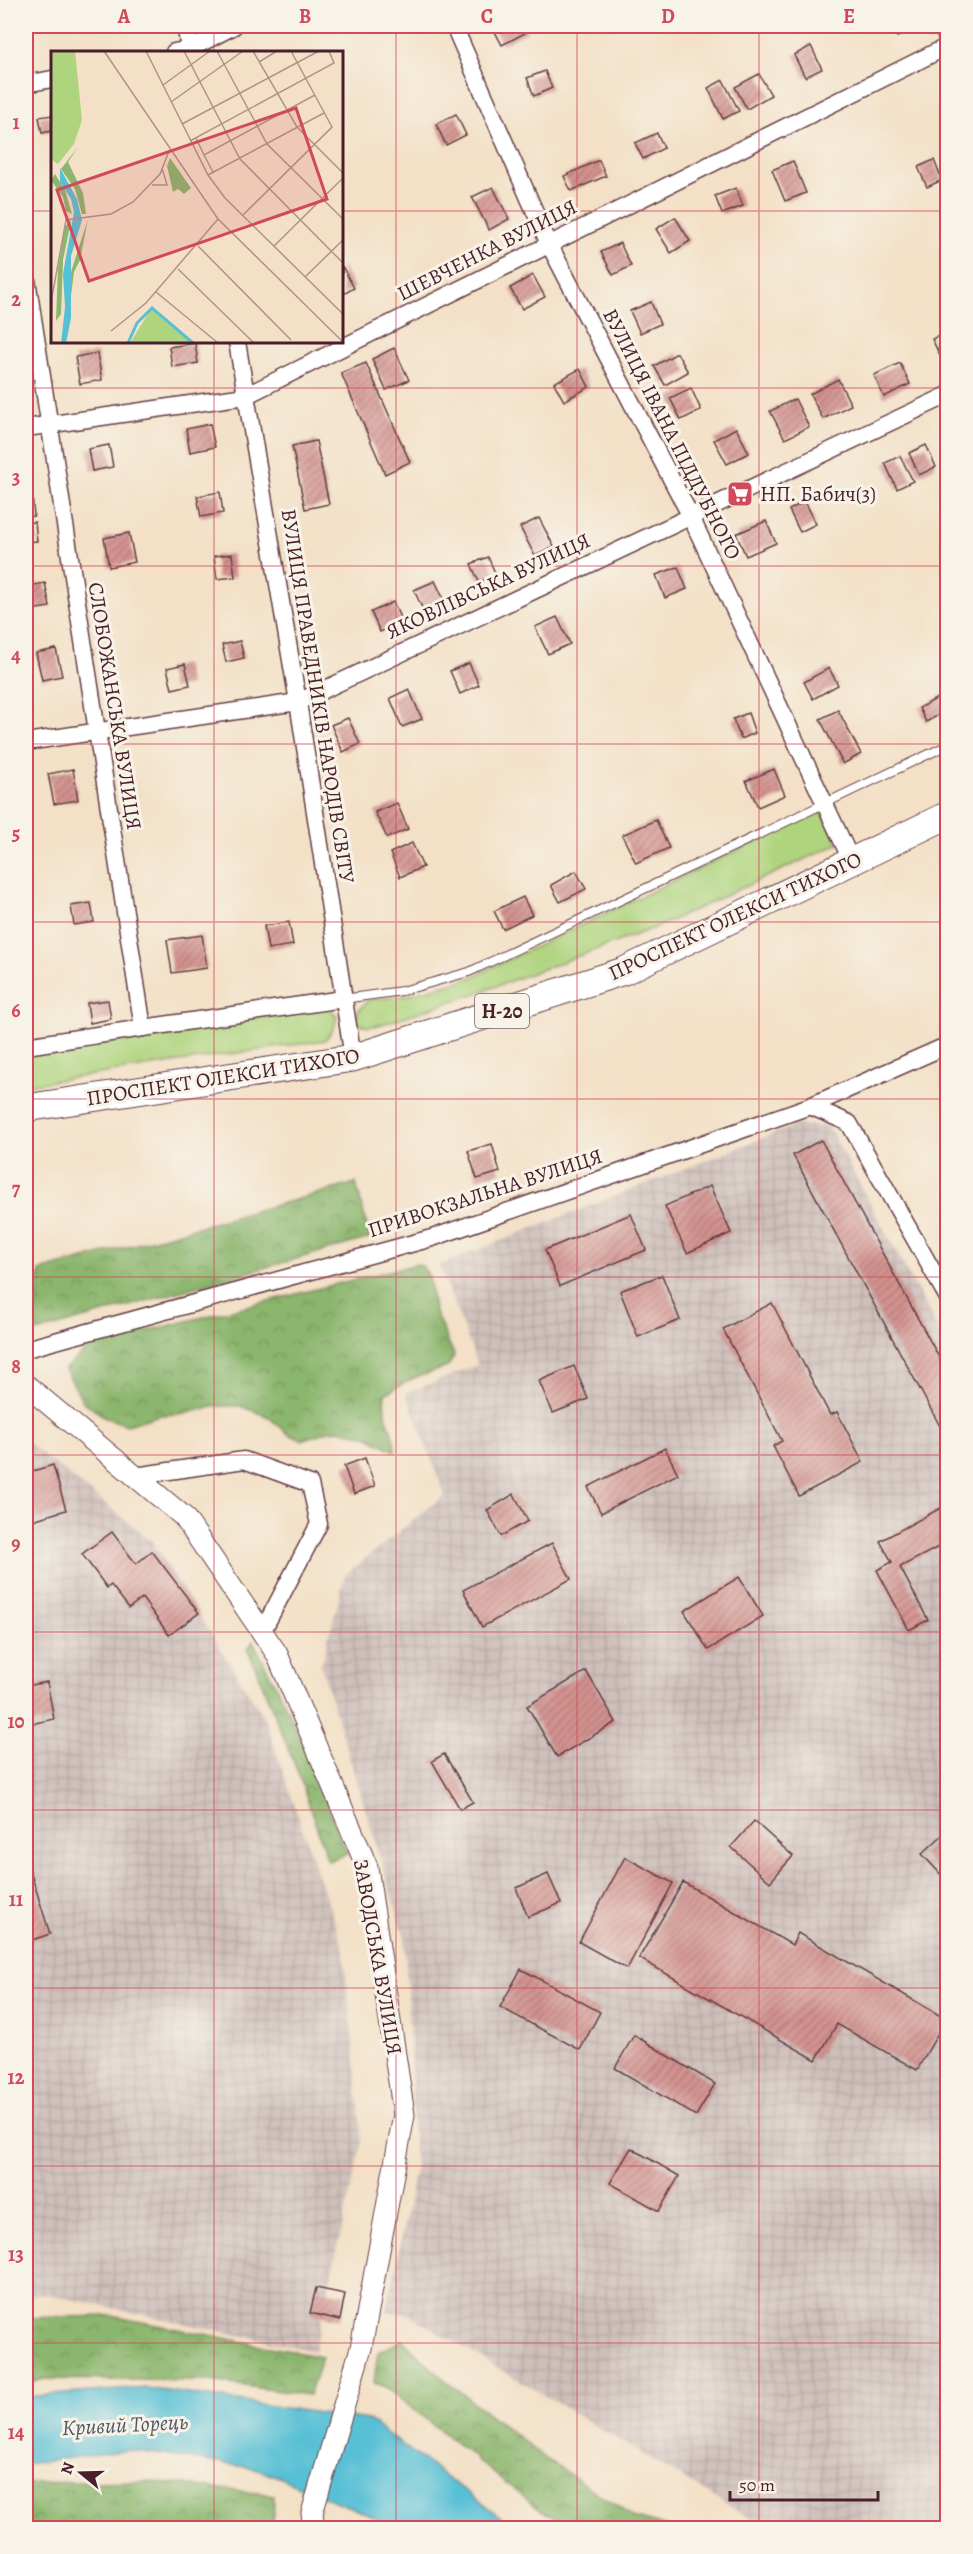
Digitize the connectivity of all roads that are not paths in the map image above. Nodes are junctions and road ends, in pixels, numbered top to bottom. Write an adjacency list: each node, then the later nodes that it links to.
1 (185, 26): 7 (street)
2 (234, 26): 7 (street)
3 (453, 26): 10 (street, ВУЛИЦЯ ІВАНА ПІДДУБНОГО)
4 (941, 26): 5 (street)
5 (948, 39)
6 (948, 46): 10 (street, ШЕВЧЕНКА ВУЛИЦЯ)
7 (184, 51)
8 (51, 79): 9 (street)
9 (26, 84)
10 (549, 244): 14 (street, ШЕВЧЕНКА ВУЛИЦЯ); 17 (street, ВУЛИЦЯ ІВАНА ПІДДУБНОГО)
11 (26, 273): 15 (street, СЛОБОЖАНСЬКА ВУЛИЦЯ)
12 (237, 344): 14 (street, ВУЛИЦЯ ПРАВЕДНИКІВ НАРОДІВ СВІТУ)
13 (948, 394): 17 (street, ЯКОВЛІВСЬКА ВУЛИЦЯ)
14 (245, 396): 15 (street, ШЕВЧЕНКА ВУЛИЦЯ); 18 (street, ВУЛИЦЯ ПРАВЕДНИКІВ НАРОДІВ СВІТУ)
15 (50, 425): 16 (street, ШЕВЧЕНКА ВУЛИЦЯ); 19 (street, СЛОБОЖАНСЬКА ВУЛИЦЯ)
16 (26, 428)
17 (690, 515): 18 (street, ЯКОВЛІВСЬКА ВУЛИЦЯ); 22 (street, ВУЛИЦЯ ІВАНА ПІДДУБНОГО)
18 (298, 702): 19 (street, ЯКОВЛІВСЬКА ВУЛИЦЯ); 25 (street, ВУЛИЦЯ ПРАВЕДНИКІВ НАРОДІВ СВІТУ)
19 (96, 730): 20 (street, ЯКОВЛІВСЬКА ВУЛИЦЯ); 26 (street, СЛОБОЖАНСЬКА ВУЛИЦЯ)
20 (26, 742)
21 (948, 745): 22 (lane)
22 (825, 803): 24 (street, ВУЛИЦЯ ІВАНА ПІДДУБНОГО); 25 (lane)
23 (948, 815): 24 (main road, ПРОСПЕКТ ОЛЕКСИ ТИХОГО / Н-20)
24 (852, 862): 29 (main road, ПРОСПЕКТ ОЛЕКСИ ТИХОГО / Н-20)
25 (343, 999): 26 (street); 29 (street, ВУЛИЦЯ ПРАВЕДНИКІВ НАРОДІВ СВІТУ)
26 (143, 1028): 28 (street)
27 (948, 1045): 30 (street, ПРИВОКЗАЛЬНА ВУЛИЦЯ)
28 (26, 1046)
29 (353, 1058): 31 (main road, ПРОСПЕКТ ОЛЕКСИ ТИХОГО / Н-20)
30 (810, 1106): 32 (street); 33 (street, ПРИВОКЗАЛЬНА ВУЛИЦЯ)
31 (26, 1108)
32 (948, 1298)
33 (26, 1349)
34 (26, 1385): 35 (street, ЗАВОДСЬКА ВУЛИЦЯ)
35 (135, 1476): 36 (street, ЗАВОДСЬКА ВУЛИЦЯ); 36 (street)
36 (262, 1632): 37 (street, ЗАВОДСЬКА ВУЛИЦЯ)
37 (313, 2521)

